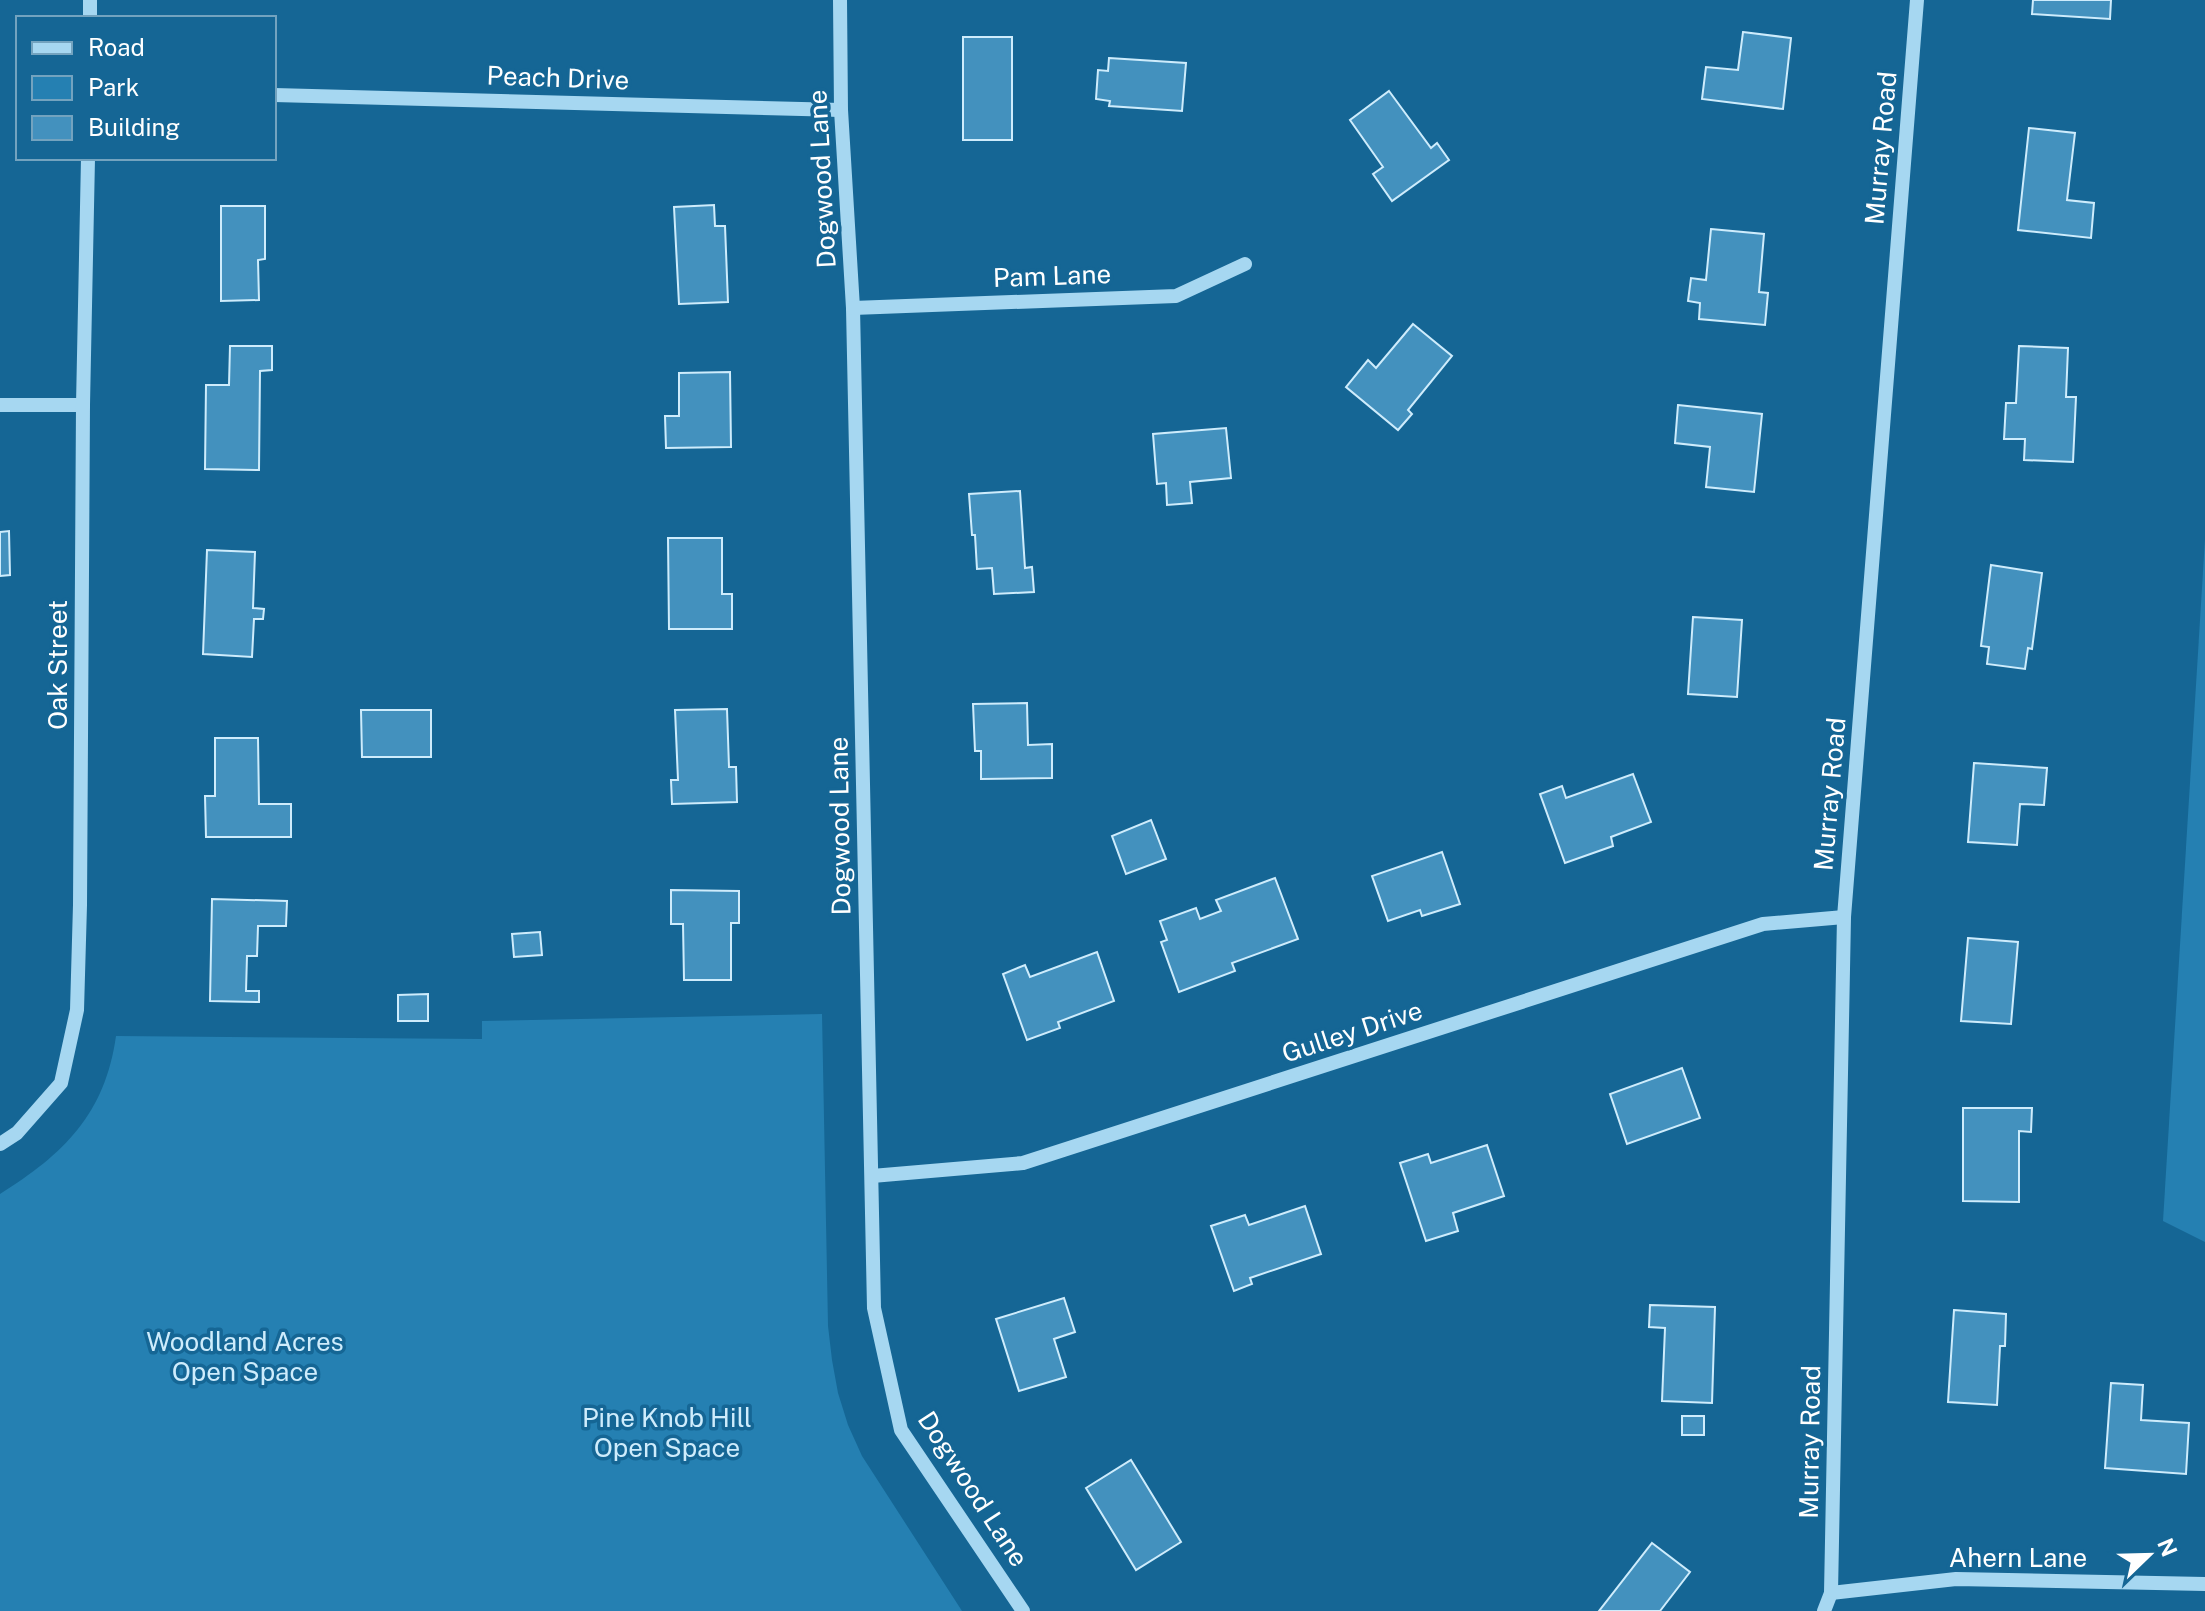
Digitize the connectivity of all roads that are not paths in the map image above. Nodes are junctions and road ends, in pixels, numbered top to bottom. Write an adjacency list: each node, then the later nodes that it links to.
1 (840, 0): 4 (street, Dogwood Lane)
2 (1917, 0): 10 (street, Murray Road)
3 (276, 95): 4 (street, Peach Drive)
4 (841, 110): 7 (street, Dogwood Lane)
5 (88, 160): 9 (street, Oak Street)
6 (1245, 264): 7 (street, Pam Lane)
7 (853, 308): 12 (street, Dogwood Lane)
8 (0, 405): 9 (street)
9 (83, 405): 11 (street, Oak Street)
10 (1844, 917): 12 (street, Gulley Drive); 14 (street, Murray Road)
11 (0, 1144)
12 (872, 1176): 15 (street, Dogwood Lane)
13 (2205, 1584): 14 (street, Ahern Lane)
14 (1831, 1593): 16 (street)
15 (1023, 1611)
16 (1824, 1611)

